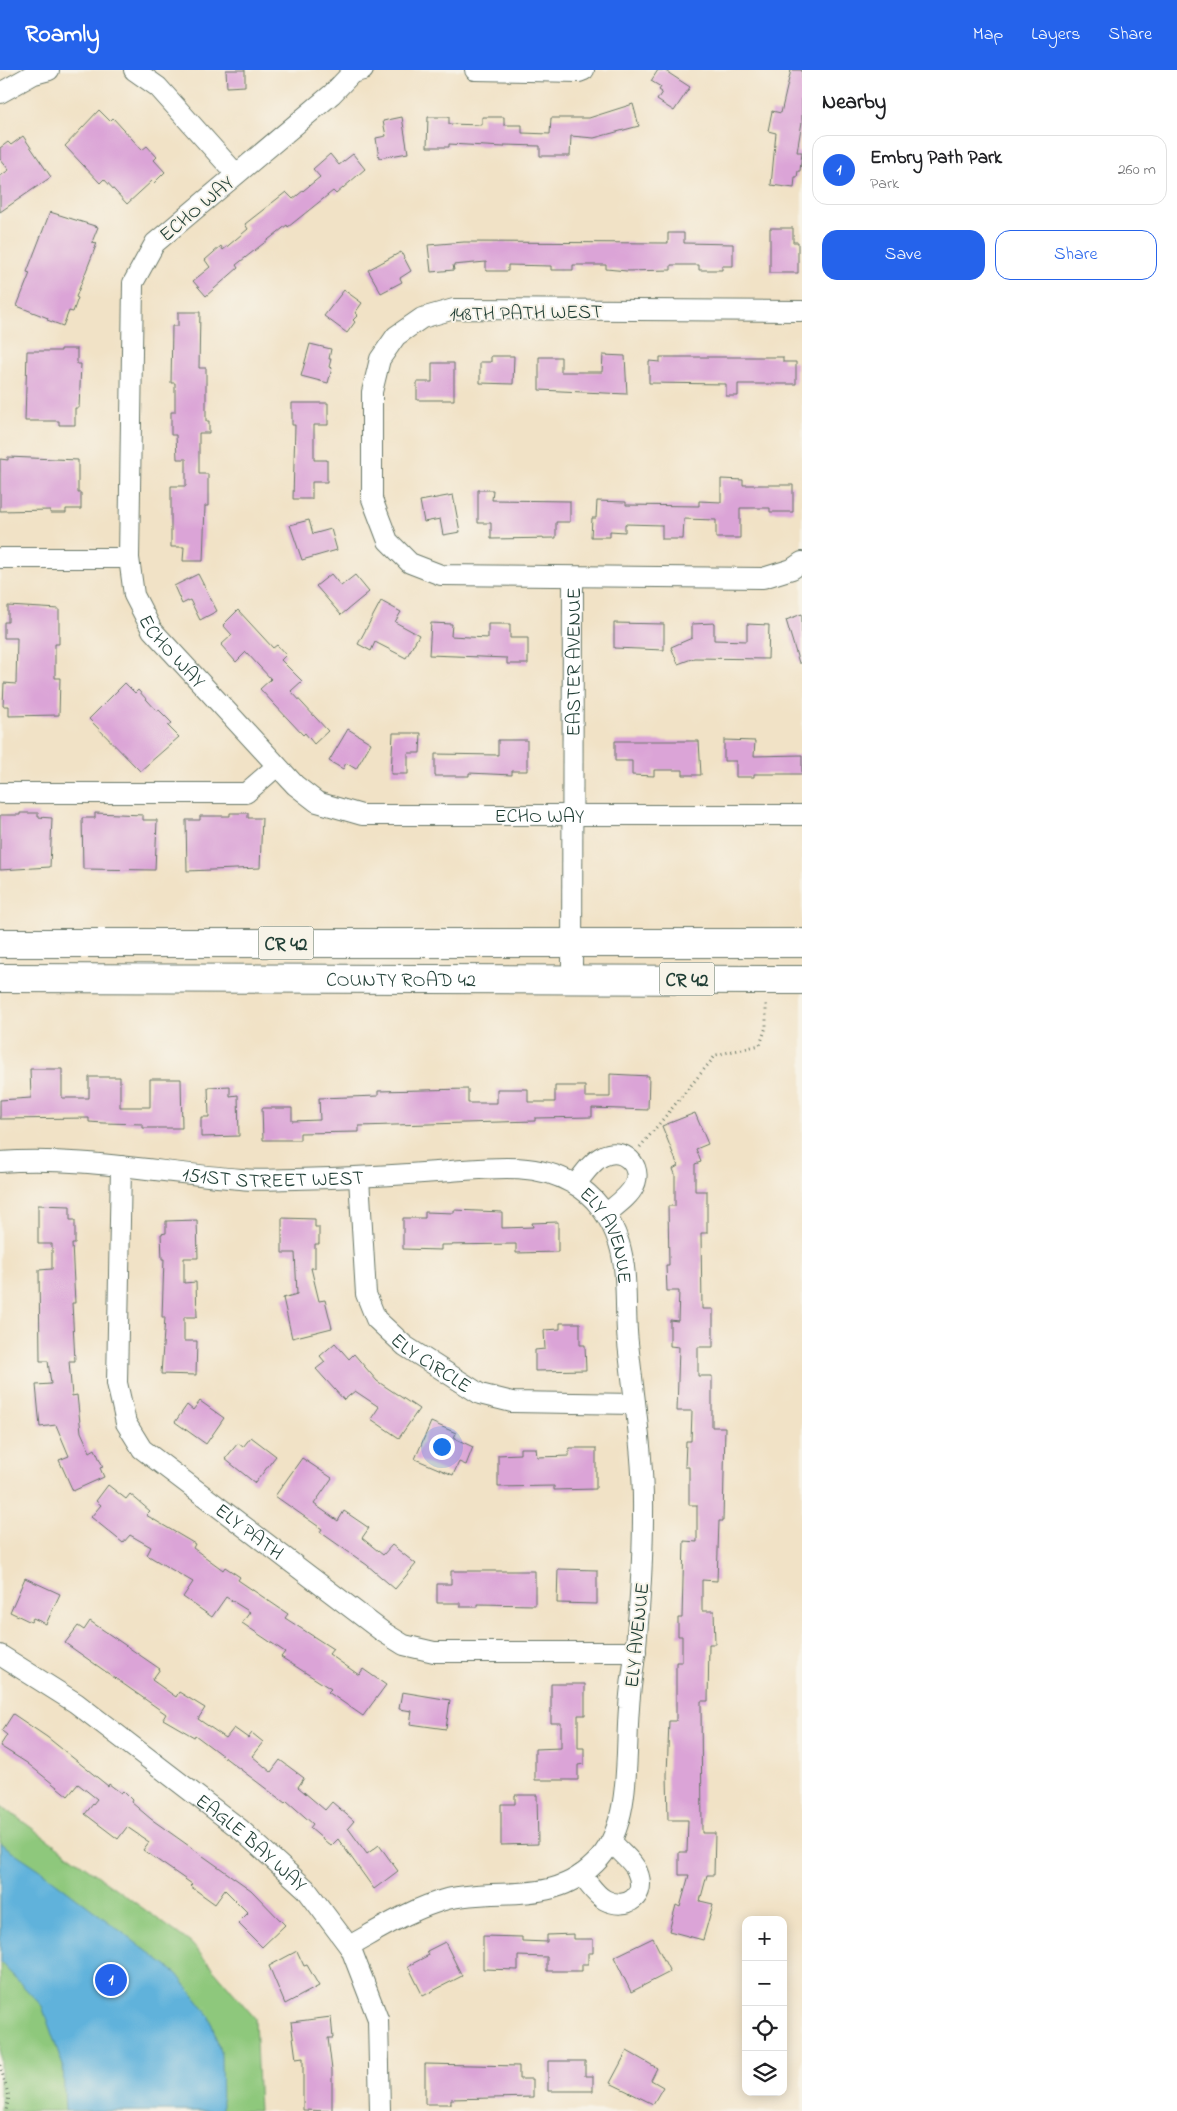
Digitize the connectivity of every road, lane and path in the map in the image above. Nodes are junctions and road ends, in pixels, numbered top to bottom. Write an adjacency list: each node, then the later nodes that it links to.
1 (49, 70): 6 (street)
2 (134, 70): 7 (street)
3 (363, 70): 7 (street, ECHO WAY)
4 (475, 70): 5 (street)
5 (584, 70)
6 (0, 93)
7 (236, 174): 10 (street, ECHO WAY)
8 (802, 311): 12 (street, 148TH PATH WEST)
9 (0, 558): 10 (street)
10 (129, 558): 13 (street, ECHO WAY)
11 (802, 562): 12 (street, EASTER AVENUE)
12 (573, 577): 15 (street, EASTER AVENUE)
13 (277, 766): 14 (street); 15 (street, ECHO WAY)
14 (0, 793)
15 (572, 815): 16 (street, ECHO WAY); 17 (street, EASTER AVENUE)
16 (802, 815)
17 (572, 942): 18 (highway, COUNTY ROAD 42 / CR 42); 19 (highway, COUNTY ROAD 42 / CR 42); 21 (street, EASTER AVENUE)
18 (0, 943)
19 (802, 943)
20 (0, 978): 21 (highway, COUNTY ROAD 42 / CR 42)
21 (572, 978): 22 (highway, COUNTY ROAD 42 / CR 42)
22 (802, 980)
23 (766, 1002): 24 (path)
24 (632, 1160): 29 (street); 30 (street)
25 (0, 1162): 26 (street, 151ST STREET WEST)
26 (121, 1166): 28 (street, 151ST STREET WEST); 32 (street, ELY PATH)
27 (546, 1171): 28 (street, 151ST STREET WEST); 29 (street, ELY AVENUE)
28 (359, 1178): 31 (street, ELY CIRCLE)
29 (576, 1184): 30 (street, ELY AVENUE)
30 (606, 1214): 31 (street, ELY AVENUE)
31 (635, 1404): 32 (street, ELY AVENUE)
32 (636, 1652): 34 (street, ELY AVENUE)
33 (0, 1655): 36 (street, EAGLE BAY WAY)
34 (612, 1842): 35 (street, ELY AVENUE); 35 (street)
35 (581, 1875): 36 (street, ELY AVENUE)
36 (349, 1946): 39 (street, EAGLE BAY WAY)
37 (0, 2065): 38 (path)
38 (6, 2111)
39 (380, 2111)

